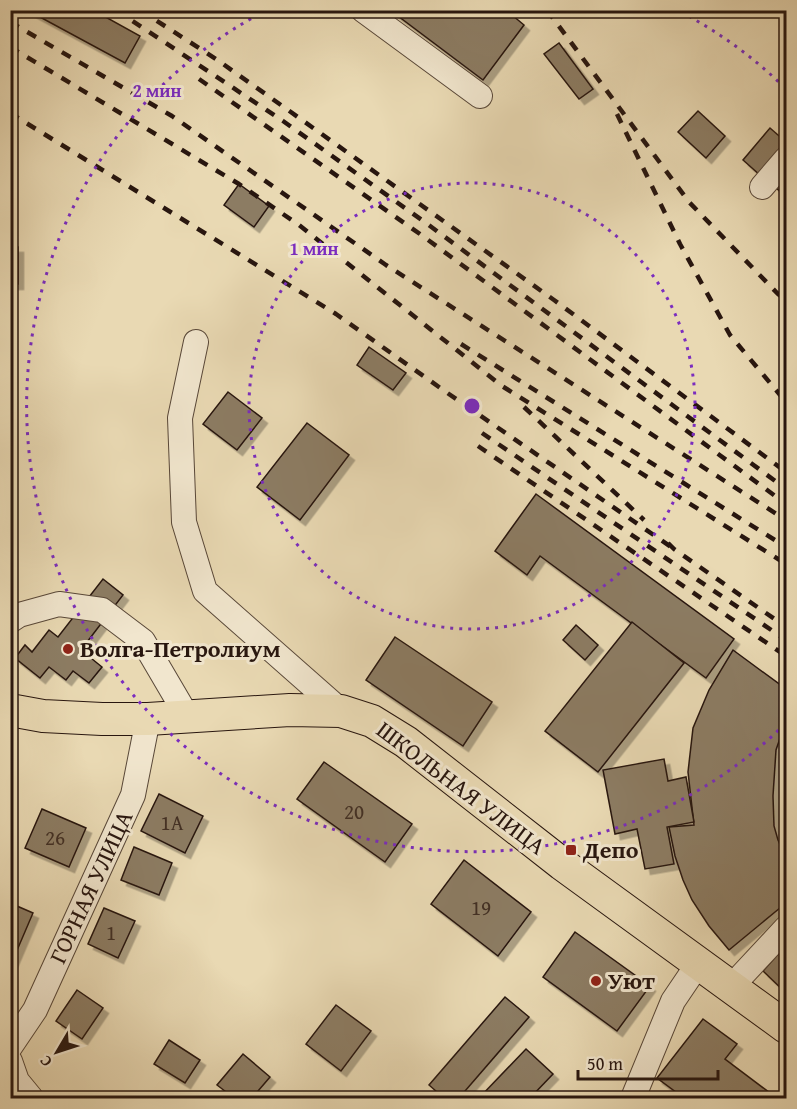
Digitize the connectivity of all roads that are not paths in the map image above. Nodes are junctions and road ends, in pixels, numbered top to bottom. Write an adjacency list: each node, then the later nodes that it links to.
1 (363, 10): 2 (street)
2 (480, 96)
3 (786, 159): 4 (street)
4 (762, 187)
5 (196, 342): 8 (street)
6 (10, 621): 9 (street)
7 (10, 710): 10 (main road, ШКОЛЬНАЯ УЛИЦА)
8 (341, 711): 9 (main road, ШКОЛЬНАЯ УЛИЦА); 12 (main road, ШКОЛЬНАЯ УЛИЦА)
9 (187, 716): 10 (main road, ШКОЛЬНАЯ УЛИЦА)
10 (148, 719): 15 (street, ГОРНАЯ УЛИЦА)
11 (786, 928): 13 (street)
12 (698, 964): 13 (main road, ШКОЛЬНАЯ УЛИЦА); 18 (street)
13 (731, 987): 14 (main road, ШКОЛЬНАЯ УЛИЦА)
14 (786, 1027)
15 (10, 1047)
16 (10, 1061): 17 (street)
17 (31, 1098)
18 (633, 1098)

